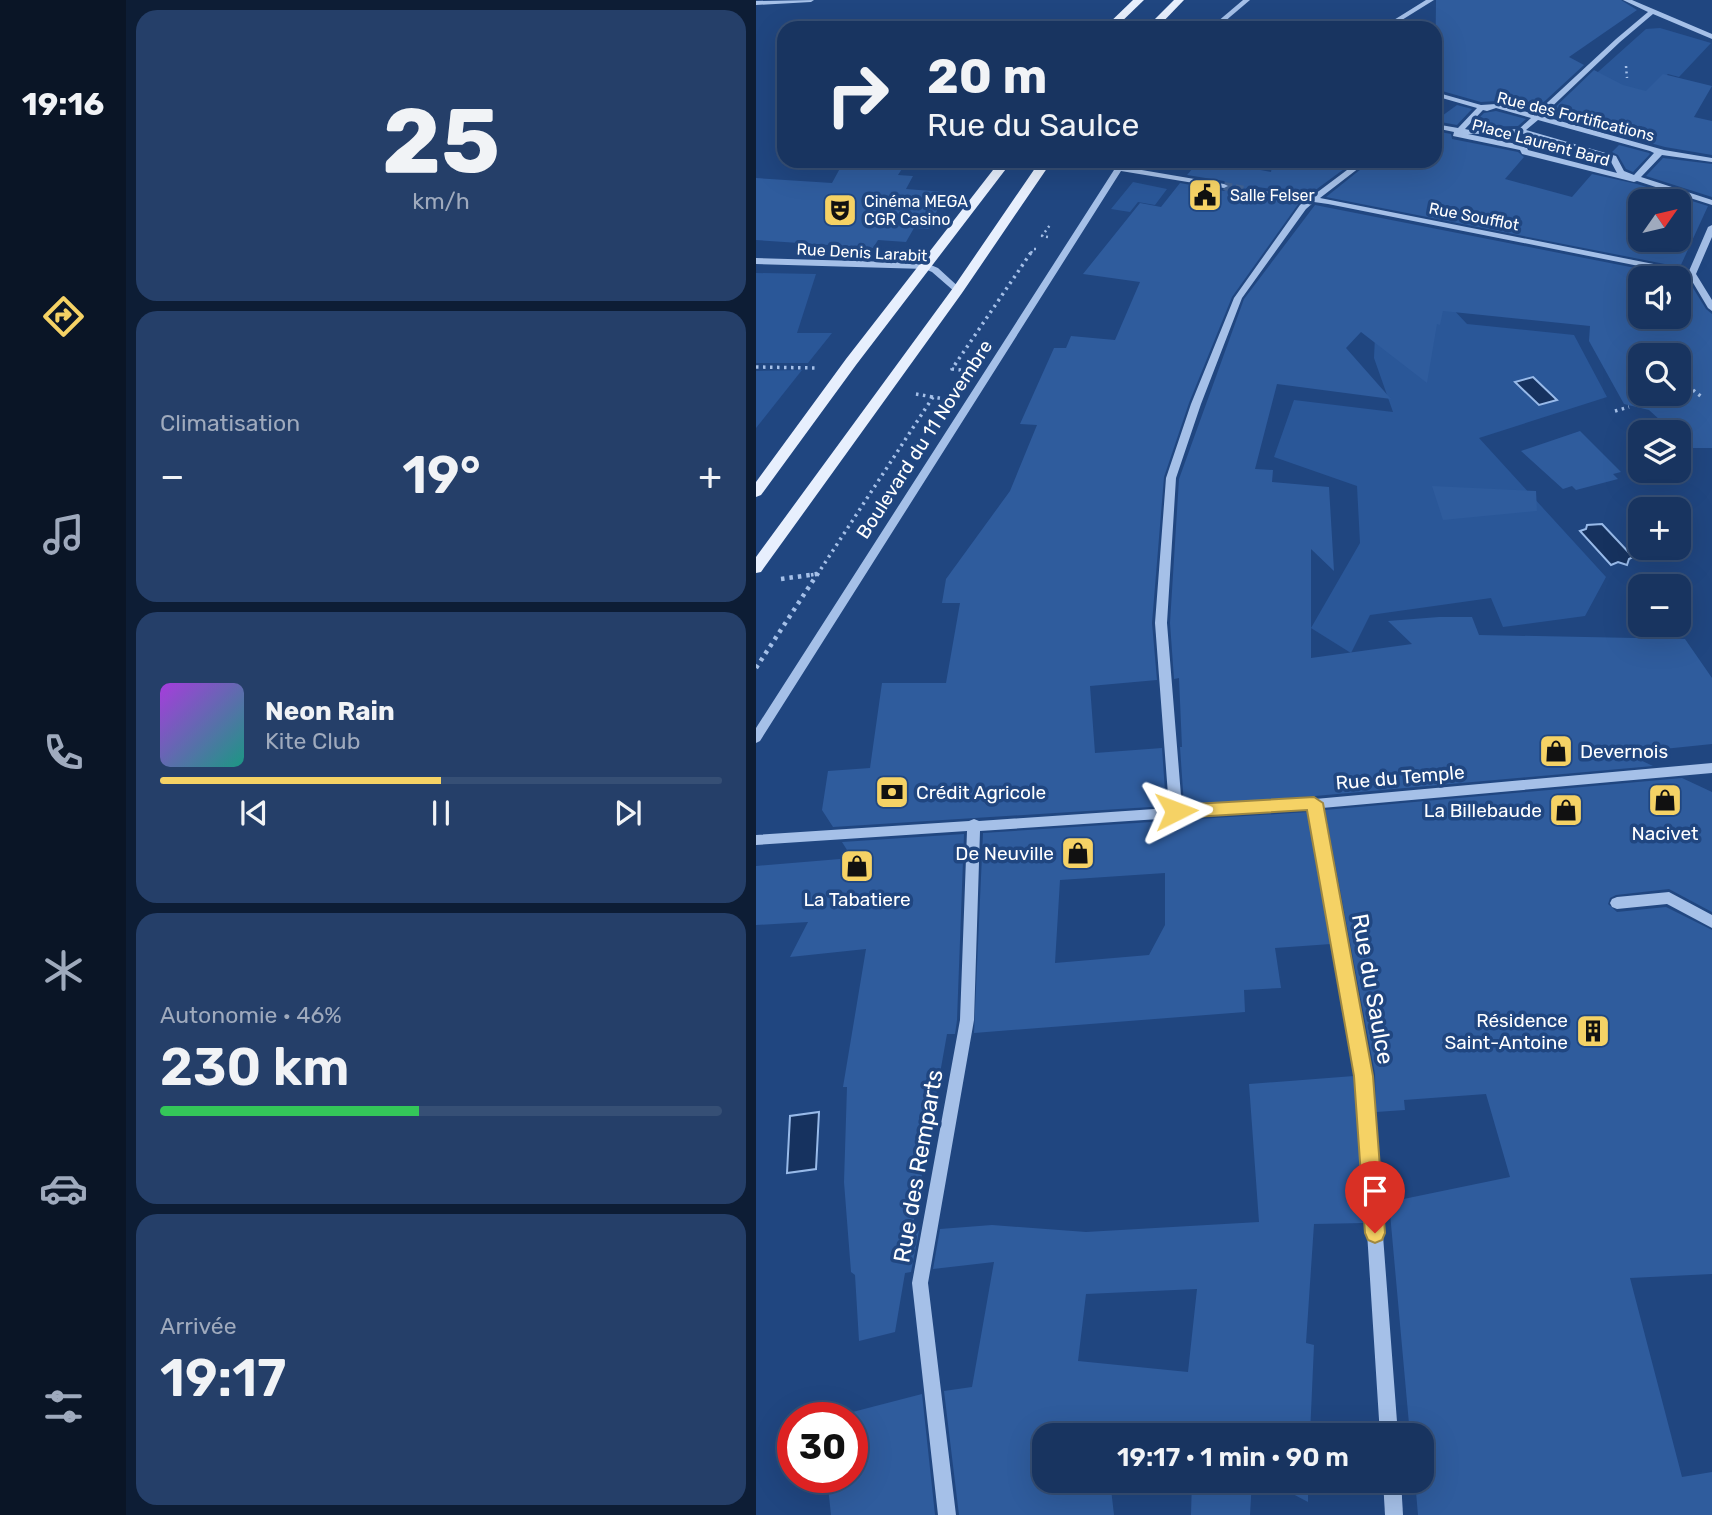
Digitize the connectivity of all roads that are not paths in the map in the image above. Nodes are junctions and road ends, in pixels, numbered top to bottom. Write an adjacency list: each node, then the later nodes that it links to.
1 (811, 0): 7 (street)
2 (1139, 0): 9 (main road)
3 (1179, 0): 10 (main road)
4 (1247, 0): 11 (street)
5 (1431, 0): 12 (street)
6 (1626, 0): 8 (street)
7 (756, 3)
8 (1652, 12): 13 (street); 18 (street)
9 (1117, 21)
10 (1158, 21)
11 (1222, 21)
12 (1396, 21)
13 (1693, 29): 14 (street); 15 (street)
14 (1686, 36)
15 (1712, 37)
16 (1442, 96): 17 (street, Rue des Fortifications)
17 (1482, 107): 18 (street, Place Laurent Bard); 20 (street, Place Laurent Bard)
18 (1535, 119): 21 (street, Place Laurent Bard); 23 (street, Place Laurent Bard)
19 (1442, 127): 20 (street)
20 (1460, 130): 22 (street); 31 (street, Place Laurent Bard)
21 (1521, 131): 22 (street, Place Laurent Bard); 30 (street, Place Laurent Bard)
22 (1474, 133)
23 (1661, 151): 24 (street, Rue des Fortifications); 31 (street)
24 (1712, 160)
25 (1001, 168): 38 (main road)
26 (1041, 168): 40 (main road)
27 (1119, 168): 44 (street, Boulevard du 11 Novembre)
28 (1141, 168): 32 (street)
29 (1354, 168): 34 (street)
30 (1621, 173): 31 (street)
31 (1636, 177): 35 (street)
32 (1224, 186)
33 (1250, 191): 34 (street, Rue Soufflot)
34 (1309, 200): 39 (street, Rue Soufflot); 47 (street)
35 (1712, 203)
36 (1712, 227): 39 (street)
37 (756, 261): 38 (street, Rue Denis Larabit)
38 (926, 266): 40 (street, Rue Denis Larabit); 42 (main road)
39 (1692, 274): 41 (street)
40 (958, 290): 43 (main road)
41 (1712, 309)
42 (756, 492)
43 (756, 568)
44 (756, 738)
45 (1712, 768): 46 (street, Rue du Temple)
46 (1314, 803): 47 (street, Rue du Temple); 52 (street, Rue du Saulce)
47 (1176, 811): 48 (street, Rue du Temple)
48 (974, 824): 49 (street, Rue du Temple); 55 (street, Rue des Remparts)
49 (756, 840)
50 (1617, 903): 51 (street)
51 (1712, 922)
52 (1375, 1233): 53 (street, Rue du Saulce)
53 (1388, 1423)
54 (1393, 1493): 56 (street)
55 (947, 1515)
56 (1394, 1515)

